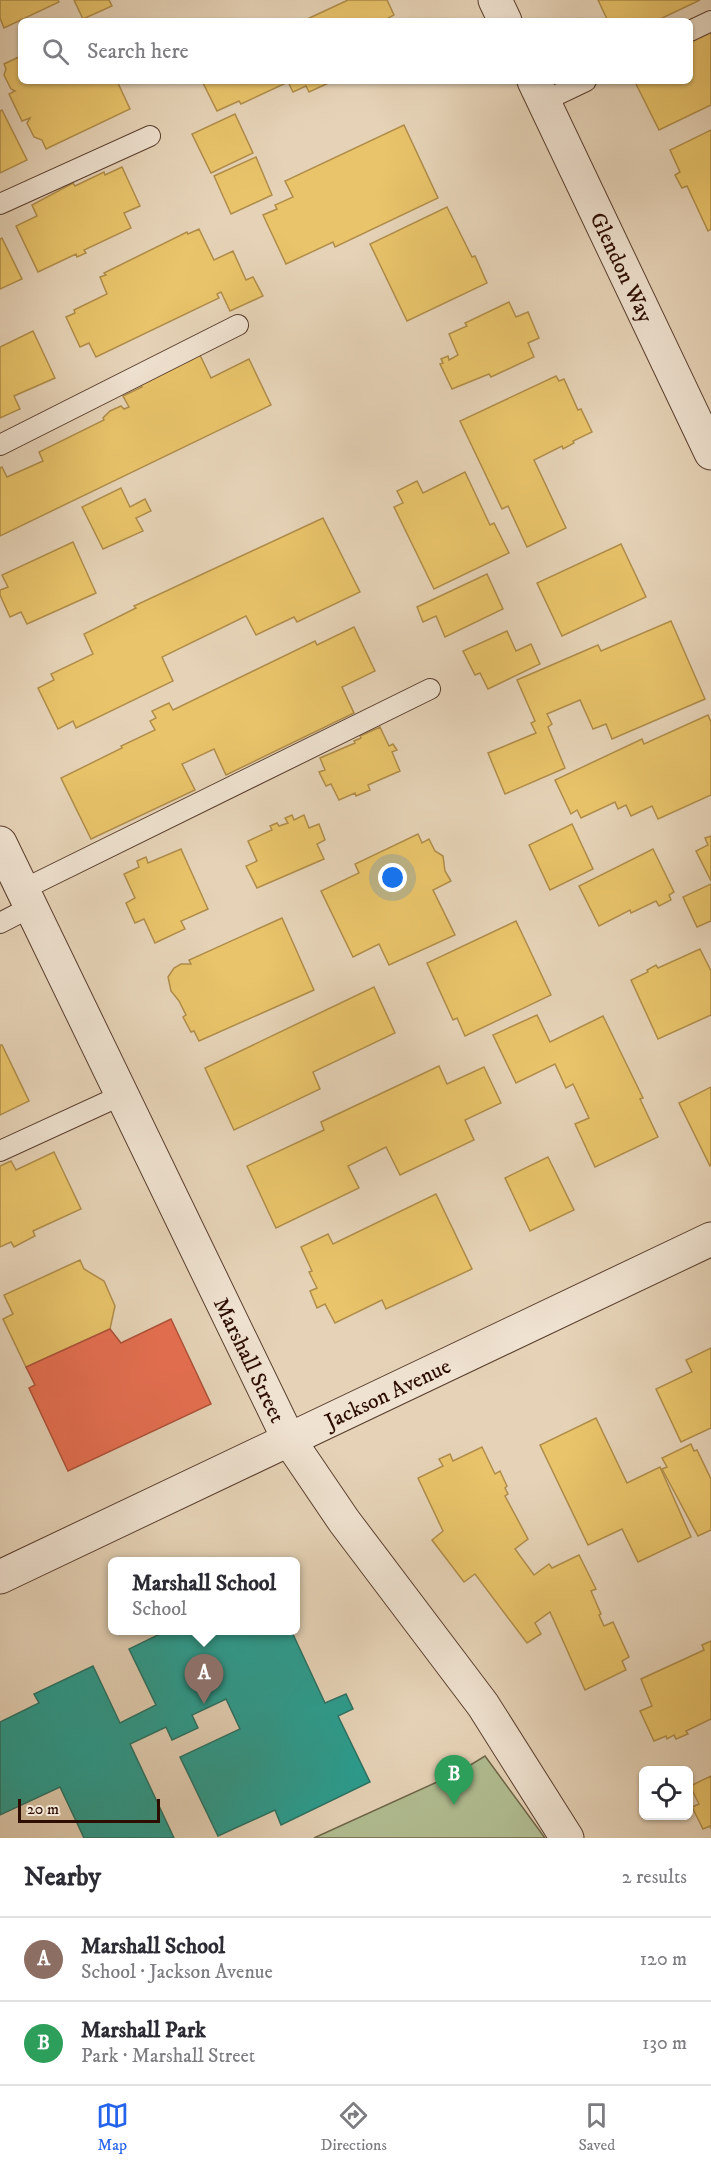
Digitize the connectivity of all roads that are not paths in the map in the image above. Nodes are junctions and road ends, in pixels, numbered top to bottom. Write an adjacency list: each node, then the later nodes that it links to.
1 (711, 21): 2 (lane)
2 (693, 30)
3 (572, 84): 4 (lane)
4 (539, 91): 9 (street, Glendon Way)
5 (150, 136): 6 (lane)
6 (0, 204)
7 (238, 325): 8 (lane)
8 (0, 445)
9 (711, 453)
10 (430, 689): 12 (lane)
11 (0, 843): 12 (street, Marshall Street)
12 (27, 898): 13 (lane); 14 (street, Marshall Street)
13 (0, 923)
14 (122, 1095): 15 (lane); 17 (street, Marshall Street)
15 (0, 1151)
16 (711, 1239): 17 (street, Jackson Avenue)
17 (289, 1440): 18 (street, Jackson Avenue); 19 (street, Marshall Street)
18 (0, 1577)
19 (567, 1838)

